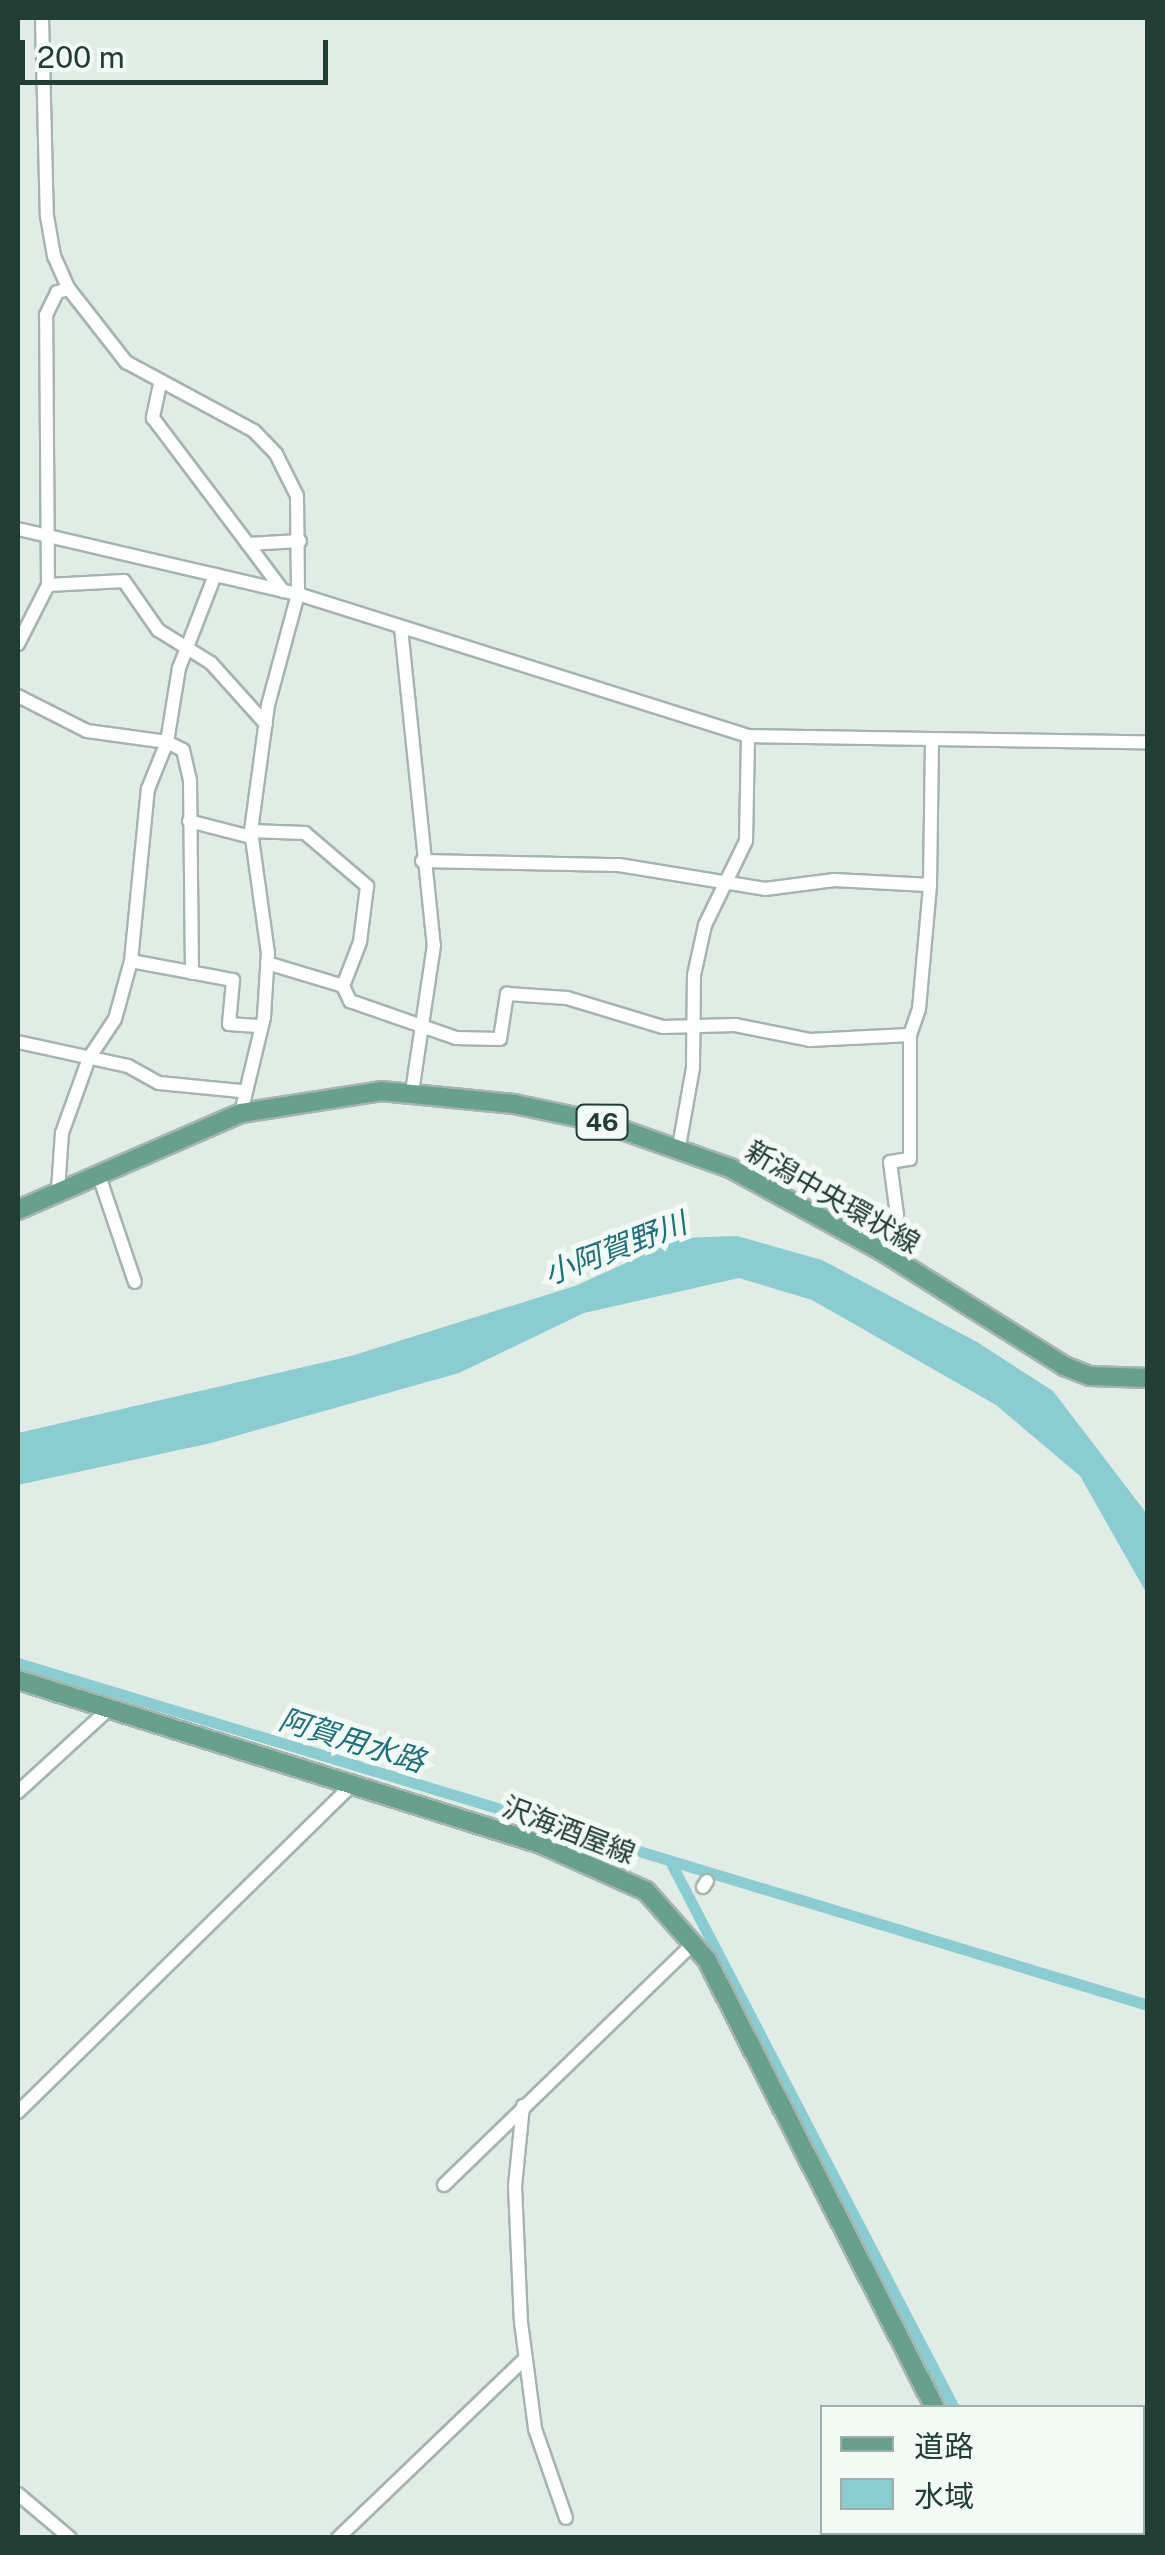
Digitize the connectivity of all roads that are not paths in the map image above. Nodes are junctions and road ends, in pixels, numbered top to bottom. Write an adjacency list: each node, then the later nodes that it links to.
1 (42, 18): 2 (street)
2 (69, 289): 3 (street); 5 (street)
3 (160, 384): 6 (street); 7 (street)
4 (18, 530): 5 (street)
5 (49, 535): 8 (street); 9 (street)
6 (300, 542): 7 (street); 11 (street)
7 (248, 544): 10 (street)
8 (215, 575): 10 (street); 14 (street)
9 (48, 586): 13 (street); 14 (street)
10 (283, 591): 11 (street)
11 (298, 594): 12 (street); 16 (street)
12 (401, 628): 17 (street); 23 (street)
13 (18, 644)
14 (186, 647): 16 (street); 19 (street)
15 (18, 696): 19 (street)
16 (266, 724): 22 (street)
17 (748, 736): 18 (street); 24 (street)
18 (932, 739): 20 (street); 25 (street)
19 (167, 742): 21 (street); 26 (street)
20 (1148, 742)
21 (190, 821): 22 (street); 28 (street)
22 (251, 834): 27 (street); 29 (street)
23 (422, 862): 24 (street); 30 (street)
24 (725, 884): 25 (street); 32 (street)
25 (930, 886): 33 (street)
26 (131, 961): 28 (street); 35 (street)
27 (267, 963): 29 (street); 31 (street)
28 (192, 973): 31 (street)
29 (343, 986): 30 (street)
30 (424, 1024): 32 (street); 37 (street)
31 (258, 1026): 36 (street)
32 (690, 1027): 33 (street); 39 (street)
33 (910, 1035): 43 (street)
34 (18, 1042): 35 (street)
35 (89, 1058): 36 (street); 41 (street)
36 (241, 1092): 38 (street)
37 (412, 1092): 38 (main road, 新潟中央環状線 / 46); 39 (main road, 新潟中央環状線 / 46)
38 (241, 1113): 40 (main road, 新潟中央環状線 / 46)
39 (678, 1152): 43 (main road, 新潟中央環状線 / 46)
40 (98, 1173): 41 (main road, 新潟中央環状線 / 46); 44 (street)
41 (58, 1190): 42 (main road, 新潟中央環状線 / 46)
42 (18, 1210)
43 (880, 1250): 45 (main road, 新潟中央環状線 / 46)
44 (136, 1282)
45 (1148, 1378)
46 (18, 1680): 47 (main road, 沢海酒屋線)
47 (109, 1709): 48 (main road, 沢海酒屋線); 49 (street)
48 (352, 1785): 50 (main road, 沢海酒屋線); 52 (street)
49 (18, 1792)
50 (695, 1942): 51 (street); 55 (main road, 沢海酒屋線)
51 (523, 2106): 53 (street); 54 (street)
52 (18, 2112)
53 (444, 2185)
54 (526, 2358): 57 (street); 59 (street)
55 (934, 2405)
56 (18, 2494): 58 (street)
57 (566, 2518)
58 (70, 2538)
59 (338, 2538)

